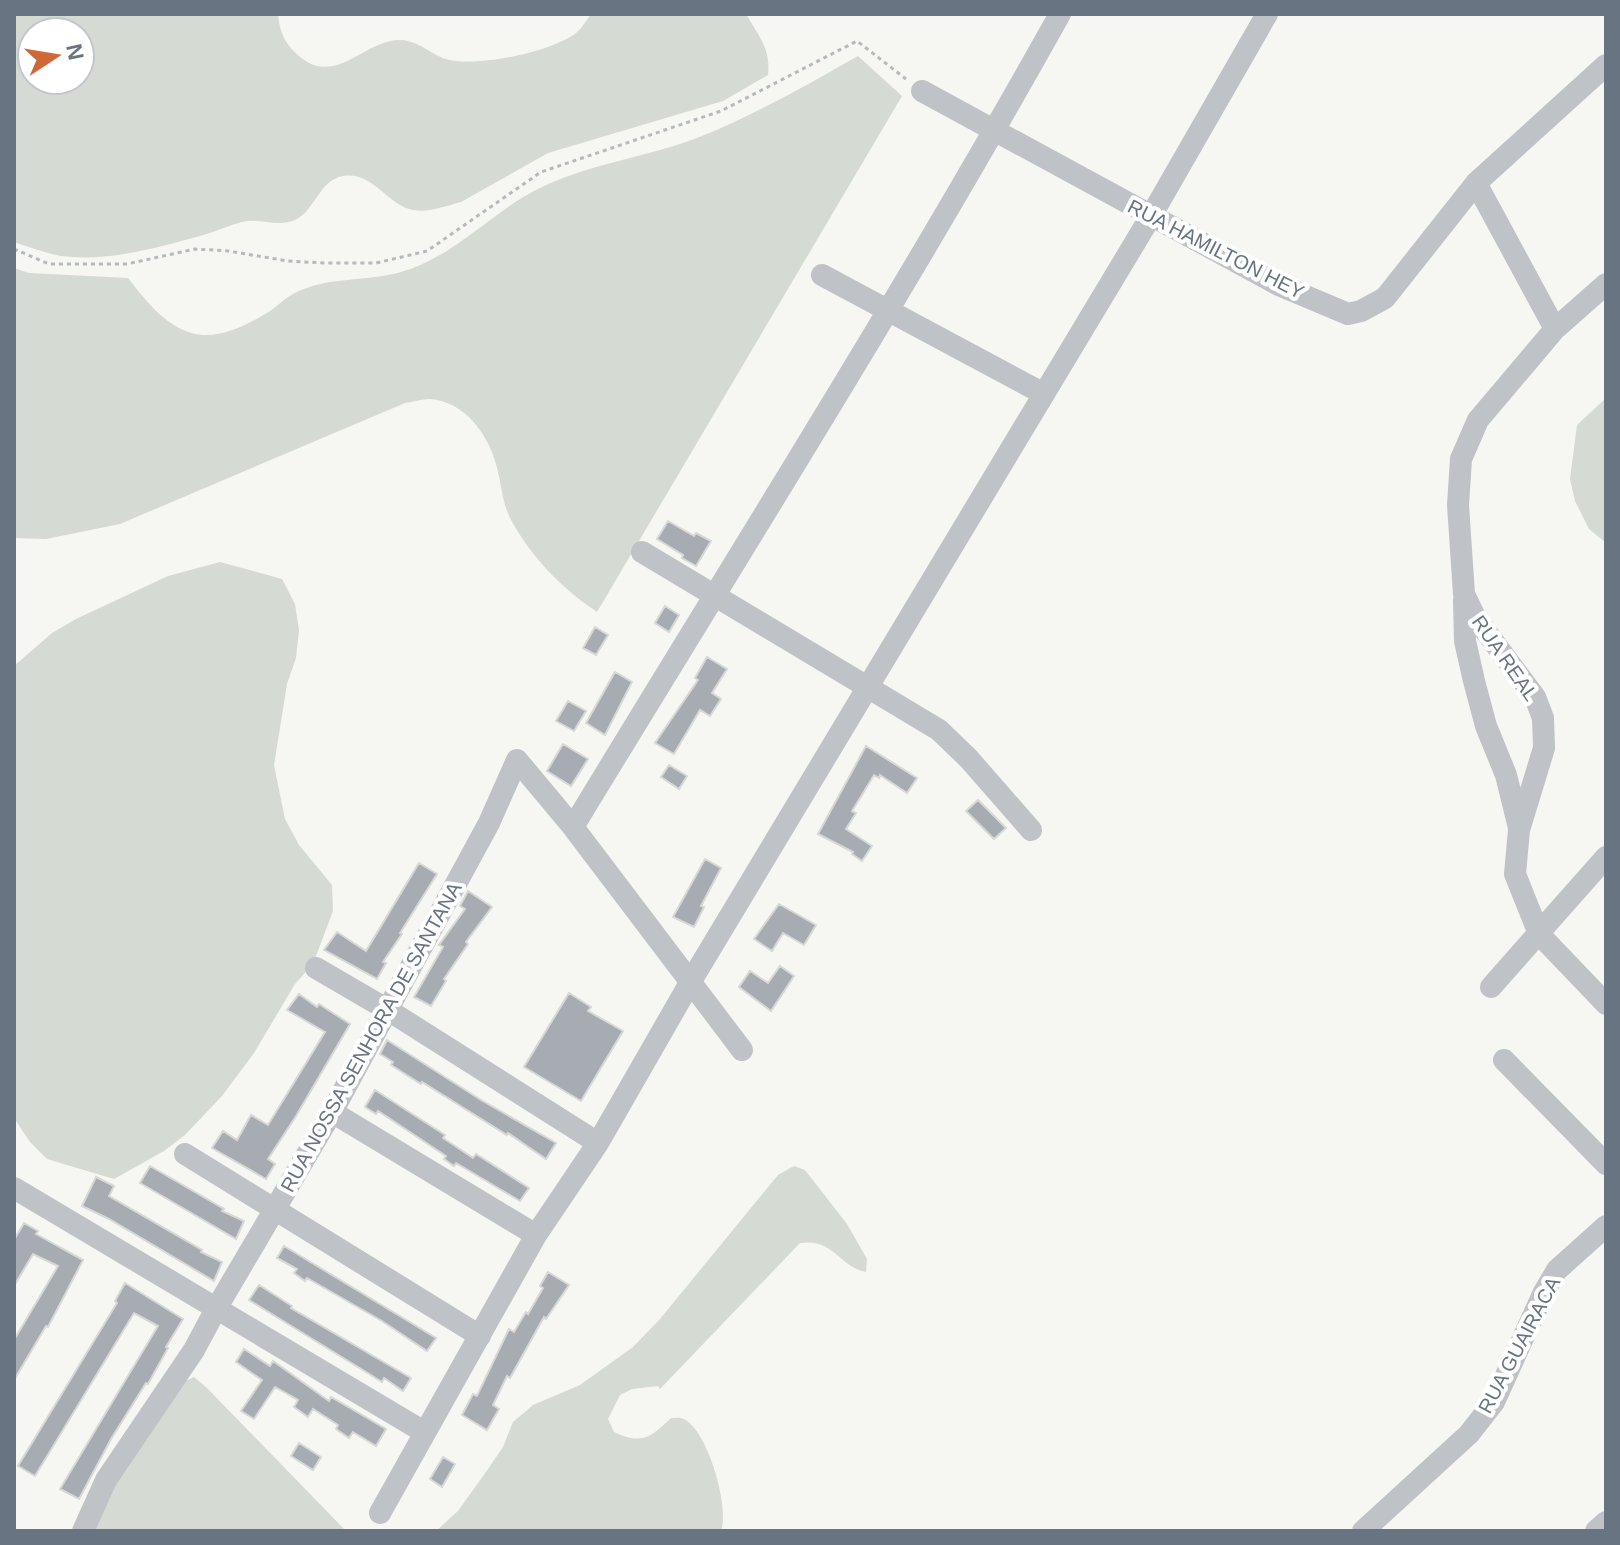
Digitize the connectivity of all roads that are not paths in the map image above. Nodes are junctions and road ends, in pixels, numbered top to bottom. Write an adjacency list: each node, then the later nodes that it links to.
1 (1060, 14): 5 (street)
2 (1267, 14): 7 (street)
3 (1606, 65): 6 (street, RUA HAMILTON HEY)
4 (922, 91): 5 (street, RUA HAMILTON HEY)
5 (995, 132): 7 (street, RUA HAMILTON HEY); 10 (street)
6 (1476, 183): 7 (street, RUA HAMILTON HEY); 11 (street)
7 (1151, 216): 12 (street)
8 (822, 275): 10 (street)
9 (1606, 284): 11 (street, RUA REAL)
10 (888, 311): 12 (street); 15 (street)
11 (1555, 329): 14 (street, RUA REAL)
12 (1044, 394): 16 (street)
13 (642, 552): 15 (street)
14 (1464, 594): 19 (street); 19 (street, RUA REAL)
15 (714, 595): 16 (street); 17 (street)
16 (868, 689): 18 (street); 23 (street)
17 (573, 827): 23 (street); 26 (street, RUA NOSSA SENHORA DE SANTANA)
18 (1031, 830)
19 (1519, 830): 21 (street, RUA REAL)
20 (1606, 857): 21 (street)
21 (1539, 934): 24 (street); 25 (street, RUA REAL)
22 (316, 968): 26 (street)
23 (691, 981): 27 (street); 30 (street)
24 (1491, 987)
25 (1606, 1004)
26 (388, 1010): 29 (street, RUA NOSSA SENHORA DE SANTANA); 30 (street)
27 (742, 1050)
28 (1504, 1060): 32 (street)
29 (332, 1112): 34 (street, RUA NOSSA SENHORA DE SANTANA); 36 (street)
30 (598, 1143): 36 (street)
31 (185, 1154): 34 (street)
32 (1606, 1164)
33 (14, 1188): 37 (street)
34 (274, 1208): 37 (street, RUA NOSSA SENHORA DE SANTANA); 38 (street)
35 (1606, 1226): 43 (street, RUA GUAIRACA)
36 (536, 1235): 38 (street)
37 (216, 1309): 39 (street); 42 (street, RUA NOSSA SENHORA DE SANTANA)
38 (480, 1336): 39 (street)
39 (424, 1432): 40 (street)
40 (380, 1513)
41 (1606, 1522): 44 (street)
42 (83, 1531)
43 (1363, 1531)
44 (1596, 1531)

